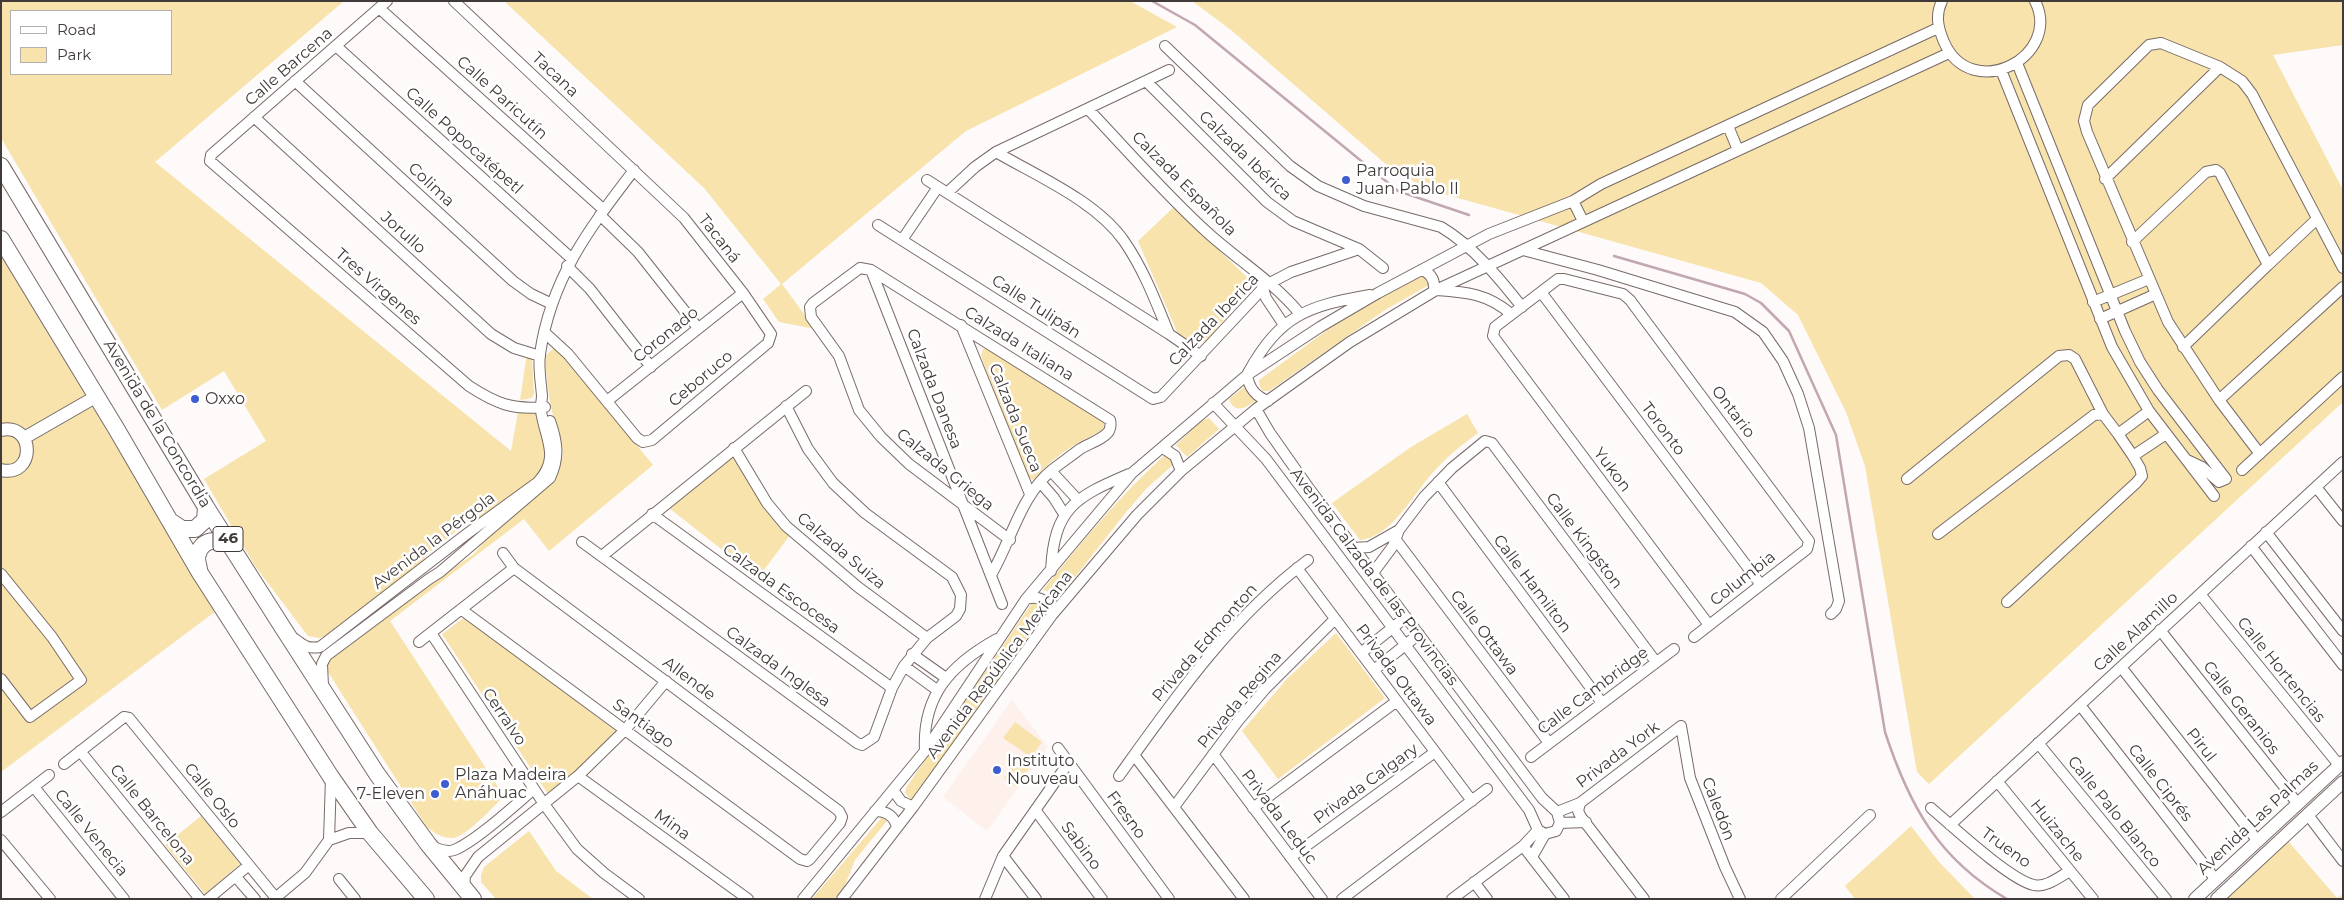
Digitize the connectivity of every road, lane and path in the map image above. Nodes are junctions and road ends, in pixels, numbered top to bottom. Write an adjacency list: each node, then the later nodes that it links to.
1 (454, 1): 22 (street, Tacana)
2 (1942, 1): 5 (street)
3 (2035, 1): 9 (street)
4 (383, 5): 6 (street, Calle Barcena); 28 (street, Calle Paricutín)
5 (1938, 28): 8 (street); 17 (street, Avenida República Mexicana)
6 (336, 46): 13 (street, Calle Barcena); 38 (street, Calle Popocatépetl)
7 (1165, 46): 35 (street)
8 (1949, 53): 12 (street); 18 (street, Avenida República Mexicana)
9 (2018, 63): 12 (street); 53 (street)
10 (2220, 67): 23 (street); 23 (street); 29 (street)
11 (1169, 70): 14 (street)
12 (2002, 70): 54 (street)
13 (295, 81): 16 (street, Calle Barcena); 55 (street, Colima)
14 (1147, 82): 15 (street); 36 (street, Calzada Ibérica)
15 (1089, 110): 19 (street); 46 (street, Calzada Española)
16 (254, 117): 20 (street, Calle Barcena); 68 (street, Jorullo)
17 (1728, 126): 18 (street); 27 (street, Avenida República Mexicana)
18 (1738, 150): 30 (street, Avenida República Mexicana)
19 (996, 152): 26 (street); 66 (street)
20 (211, 155): 80 (street, Tres Virgenes)
21 (1, 166): 109 (main road, Avenida de la Concordia / 46)
22 (634, 170): 28 (street); 50 (street, Tacaná)
23 (2105, 179): 34 (street)
24 (927, 180): 25 (street)
25 (938, 187): 26 (street); 33 (street)
26 (948, 192): 66 (street)
27 (1574, 201): 30 (street); 35 (street, Avenida República Mexicana)
28 (602, 212): 38 (street); 63 (street, Calle Paricutín)
29 (2317, 219): 39 (street); 42 (street)
30 (1583, 221): 37 (street, Avenida República Mexicana)
31 (878, 225): 33 (street, Calle Tulipán)
32 (1, 238): 74 (main road, 46)
33 (902, 240): 75 (street, Calle Tulipán)
34 (2132, 242): 39 (street); 45 (street)
35 (1466, 246): 40 (street); 44 (street, Avenida República Mexicana)
36 (1359, 249): 41 (street, Calzada Ibérica); 46 (street, Calzada Iberica)
37 (1523, 250): 40 (street, Avenida República Mexicana); 143 (street)
38 (569, 262): 55 (street); 70 (street, Calle Popocatépetl)
39 (2268, 265): 67 (street)
40 (1486, 267): 48 (street, Avenida República Mexicana); 56 (street)
41 (1383, 268)
42 (2343, 268)
43 (871, 270): 61 (street, Calzada Italiana); 108 (street, Calzada Danesa); 108 (street, Calzada Griega)
44 (1421, 270): 48 (street); 51 (street, Avenida República Mexicana)
45 (2149, 279): 52 (street); 53 (street)
46 (1266, 285): 58 (street); 62 (street); 69 (street, Calzada Iberica)
47 (2343, 287): 76 (street)
48 (1435, 290): 59 (street); 78 (street, Avenida República Mexicana)
49 (1541, 292): 56 (street); 121 (street, Ontario); 137 (street, Toronto)
50 (743, 293): 63 (street, Coronado); 65 (street, Tacaná)
51 (1378, 293): 58 (street, Avenida República Mexicana); 71 (street, Avenida República Mexicana)
52 (2156, 294): 57 (street); 67 (street)
53 (2110, 295): 54 (street); 57 (street)
54 (2093, 302): 60 (street)
55 (552, 304): 64 (street)
56 (1522, 307): 59 (street)
57 (2117, 312): 60 (street); 94 (street)
58 (1300, 314): 62 (street, Avenida República Mexicana)
59 (1511, 314): 147 (street, Yukon)
60 (2100, 319): 83 (street)
61 (961, 325): 98 (street, Calzada Italiana); 105 (street, Calzada Sueca)
62 (1284, 325): 71 (street, Avenida República Mexicana)
63 (698, 328): 70 (street, Coronado)
64 (544, 332): 68 (street); 77 (street)
65 (771, 334): 77 (street, Ceboruco)
66 (1169, 334): 69 (street)
67 (2183, 347): 76 (street)
68 (540, 356): 80 (street)
69 (1202, 356): 75 (street, Calzada Iberica)
70 (651, 367): 77 (street, Coronado)
71 (1247, 375): 78 (street); 79 (street, Avenida República Mexicana)
72 (2343, 377): 92 (street)
73 (806, 391): 81 (street)
74 (97, 396): 89 (street); 113 (main road, 46)
75 (1153, 400)
76 (2219, 400): 92 (street)
77 (608, 401)
78 (1268, 401): 82 (street, Avenida República Mexicana)
79 (1213, 403): 85 (street, Avenida Calzada de las Provincias); 91 (street, Avenida República Mexicana)
80 (542, 405): 114 (street, Avenida la Pérgola); 116 (street, Avenida la Pérgola)
81 (786, 406): 90 (street); 155 (street, Calzada Inglesa)
82 (1256, 410): 85 (street, Avenida República Mexicana); 123 (street, Avenida Calzada de las Provincias)
83 (2149, 411): 87 (street); 88 (street)
84 (2103, 414): 87 (street); 101 (street); 118 (street)
85 (1235, 427): 99 (street, Avenida República Mexicana); 149 (street, Avenida Calzada de las Provincias)
86 (1, 430): 89 (street)
87 (2118, 434): 93 (street)
88 (2166, 434): 93 (street); 94 (street)
89 (24, 438): 96 (street)
90 (734, 448): 110 (street); 155 (street, Calzada Suiza)
91 (1163, 448): 99 (street); 100 (street, Avenida República Mexicana)
92 (2260, 454): 97 (street)
93 (2133, 456): 140 (street)
94 (2188, 460): 106 (street)
95 (2343, 462): 104 (street, Calle Alamillo)
96 (1, 470)
97 (2242, 470)
98 (1051, 471): 102 (street); 107 (street)
99 (1182, 471): 144 (street, Avenida República Mexicana)
100 (1132, 473): 107 (street, Avenida República Mexicana); 131 (street, Avenida República Mexicana)
101 (1908, 479)
102 (1040, 482): 105 (street); 111 (street)
103 (1438, 482): 117 (street); 162 (street, Calle Kingston); 174 (street, Calle Hamilton)
104 (2316, 487): 112 (street); 115 (street, Calle Alamillo)
105 (1030, 494): 119 (street)
106 (2214, 496)
107 (1078, 500): 111 (street, Avenida República Mexicana)
108 (963, 504): 119 (street, Calzada Griega); 135 (street, Calzada Danesa)
109 (206, 506): 113 (main road); 124 (main road, Avenida de la Concordia / 46)
110 (652, 514): 126 (street); 170 (street, Calzada Escocesa)
111 (1064, 514): 131 (street, Avenida República Mexicana)
112 (2343, 521)
113 (170, 522): 133 (main road, 46)
114 (479, 525): 116 (street); 130 (street, Avenida la Pérgola)
115 (2266, 532): 122 (street, Calle Alamillo); 151 (street)
116 (486, 534): 136 (street, Avenida la Pérgola)
117 (1396, 534): 123 (street); 132 (street); 178 (street, Calle Ottawa)
118 (1938, 534)
119 (1010, 540): 135 (street)
120 (582, 542): 126 (street, Calzada Inglesa)
121 (1809, 544): 137 (street, Columbia)
122 (2251, 546): 138 (street, Calle Alamillo); 163 (street)
123 (1354, 548): 132 (street, Avenida Calzada de las Provincias)
124 (236, 550): 133 (main road); 148 (main road, Avenida de la Concordia / 46)
125 (503, 553): 128 (street, Allende)
126 (602, 556): 170 (street, Calzada Inglesa)
127 (1308, 560): 129 (street, Privada Edmonton)
128 (514, 568): 142 (street); 169 (street, Allende)
129 (1297, 568): 146 (street, Privada Ottawa); 185 (street, Privada Edmonton)
130 (422, 569): 136 (street); 148 (street, Avenida la Pérgola)
131 (1051, 571): 139 (street, Avenida República Mexicana)
132 (1373, 572): 145 (street, Avenida Calzada de las Provincias)
133 (200, 573): 193 (main road, 46)
134 (1, 574): 168 (street)
135 (991, 575): 141 (street, Calzada Danesa)
136 (429, 579): 171 (street, Avenida la Pérgola)
137 (1761, 585): 147 (street, Columbia)
138 (2200, 594): 150 (street, Calle Alamillo); 189 (street, Calle Hortencias)
139 (1026, 599): 144 (street); 156 (street, Avenida República Mexicana)
140 (2007, 602)
141 (1002, 604)
142 (462, 610): 152 (street); 177 (street, Santiago)
143 (1830, 614)
144 (1052, 616): 204 (street, Avenida República Mexicana)
145 (1406, 617): 149 (street); 153 (street, Avenida Calzada de las Provincias)
146 (1336, 619): 160 (street, Privada Ottawa); 184 (street, Privada Regina)
147 (1708, 625): 154 (street, Columbia)
148 (284, 628): 171 (main road, Avenida de la Concordia / 46)
149 (1394, 628): 158 (street, Avenida Calzada de las Provincias); 160 (street)
150 (2160, 630): 165 (street, Calle Alamillo); 202 (street, Calle Geranios)
151 (2343, 632)
152 (431, 633): 157 (street); 197 (street, Cerralvo)
153 (1419, 634): 158 (street); 211 (street, Avenida Calzada de las Provincias)
154 (1694, 636)
155 (927, 638): 161 (street, Calzada Inglesa)
156 (1000, 638): 167 (street, Avenida República Mexicana); 182 (street, Avenida República Mexicana)
157 (419, 642)
158 (1406, 644): 166 (street); 220 (street, Avenida Calzada de las Provincias)
159 (1674, 649): 162 (street, Calle Cambridge)
160 (1361, 653): 166 (street, Privada Ottawa)
161 (912, 654): 164 (street, Calzada Inglesa); 167 (street)
162 (1656, 662): 174 (street, Calle Cambridge)
163 (2343, 665)
164 (904, 666): 170 (street, Calzada Inglesa); 172 (street)
165 (2121, 667): 175 (street, Calle Alamillo); 224 (street, Pirul)
166 (1374, 670): 173 (street, Privada Ottawa)
167 (946, 678): 172 (street, Avenida República Mexicana)
168 (1, 679)
169 (666, 680): 177 (street); 232 (street, Allende)
170 (892, 688)
171 (324, 690): 226 (main road, Avenida de la Concordia / 46)
172 (937, 690): 182 (street, Avenida República Mexicana)
173 (1397, 701): 183 (street, Privada Ottawa); 206 (street)
174 (1602, 703): 178 (street, Calle Cambridge)
175 (2080, 705): 179 (street, Calle Alamillo); 238 (street, Calle Ciprés)
176 (1682, 726): 205 (street, Privada York); 266 (street, Caledón)
177 (625, 730): 191 (street); 232 (street, Santiago)
178 (1549, 743): 186 (street, Calle Cambridge)
179 (2038, 743): 194 (street, Calle Alamillo); 269 (street, Calle Palo Blanco)
180 (1058, 748): 187 (street, Fresno)
181 (80, 751): 188 (street); 234 (street, Calle Oslo); 245 (street, Calle Barcelona)
182 (925, 751): 199 (street, Avenida República Mexicana)
183 (1435, 752): 200 (street, Privada Ottawa); 231 (street, Privada Calgary)
184 (1212, 754): 203 (street, Privada Regina); 206 (street, Privada Leduc)
185 (1134, 755): 192 (street, Privada Edmonton); 203 (street)
186 (1531, 757)
187 (1068, 762): 209 (street); 258 (street, Fresno)
188 (64, 764)
189 (2341, 764): 202 (street, Avenida Las Palmas)
190 (49, 775): 196 (street)
191 (578, 776): 201 (street); 251 (street, Mina)
192 (1119, 776)
193 (331, 777): 221 (main road, 46); 223 (street)
194 (1998, 781): 217 (street, Calle Alamillo); 235 (street, Huizache)
195 (2343, 782): 213 (street, Avenida Las Palmas)
196 (34, 787): 210 (street); 244 (street, Calle Venecia)
197 (534, 789): 201 (street, Cerralvo); 214 (street)
198 (1487, 789): 200 (street)
199 (893, 790): 204 (street); 208 (street, Avenida República Mexicana)
200 (1472, 801): 261 (street)
201 (544, 804): 219 (street); 250 (street, Cerralvo)
202 (2298, 804): 224 (street, Avenida Las Palmas)
203 (1174, 806): 259 (street)
204 (913, 807): 218 (street, Avenida República Mexicana)
205 (1579, 807): 211 (street, Privada York); 215 (street)
206 (1252, 808): 231 (street, Privada Leduc)
207 (1932, 808): 217 (street, Trueno)
208 (875, 811): 218 (street); 252 (street, Avenida República Mexicana)
209 (1036, 811): 228 (street); 257 (street, Sabino)
210 (1, 812)
211 (1557, 812): 216 (street)
212 (1870, 815): 267 (street)
213 (2308, 815): 233 (street); 271 (street, Avenida Las Palmas)
214 (499, 818): 219 (street); 225 (street)
215 (1586, 822): 216 (street); 265 (street)
216 (1560, 823): 220 (street)
217 (1950, 825): 235 (street, Trueno)
218 (897, 827): 240 (street, Avenida República Mexicana)
219 (510, 832): 229 (street)
220 (1542, 832): 227 (street); 230 (street)
221 (370, 833): 223 (street); 249 (main road, 46)
222 (1, 840): 243 (street)
223 (329, 840): 242 (street)
224 (2257, 840): 238 (street, Avenida Las Palmas)
225 (467, 842): 226 (street); 229 (street)
226 (428, 844): 241 (main road, Avenida de la Concordia / 46)
227 (1523, 846): 230 (street); 239 (street)
228 (1003, 856): 255 (street); 256 (street)
229 (478, 857): 241 (street)
230 (1532, 857): 264 (street)
231 (1291, 858): 260 (street, Privada Leduc)
232 (807, 861)
233 (2343, 861)
234 (249, 865): 236 (street); 242 (street, Calle Oslo)
235 (2070, 871): 268 (street, Huizache)
236 (236, 877): 246 (street); 247 (street)
237 (339, 878): 248 (street)
238 (2216, 880): 270 (street, Avenida Las Palmas)
239 (1474, 882): 262 (street); 263 (street)
240 (853, 886): 253 (street, Avenida República Mexicana); 254 (street)
241 (469, 894)
242 (274, 898)
243 (50, 899)
244 (124, 899)
245 (200, 899)
246 (208, 899)
247 (255, 899)
248 (355, 899)
249 (426, 899)
250 (639, 899)
251 (748, 899)
252 (803, 899)
253 (842, 899)
254 (851, 899)
255 (985, 899)
256 (1036, 899)
257 (1102, 899)
258 (1169, 899)
259 (1244, 899)
260 (1322, 899)
261 (1342, 899)
262 (1452, 899)
263 (1487, 899)
264 (1564, 899)
265 (1644, 899)
266 (1740, 899)
267 (1781, 899)
268 (2093, 899)
269 (2166, 899)
270 (2195, 899)
271 (2217, 899)

